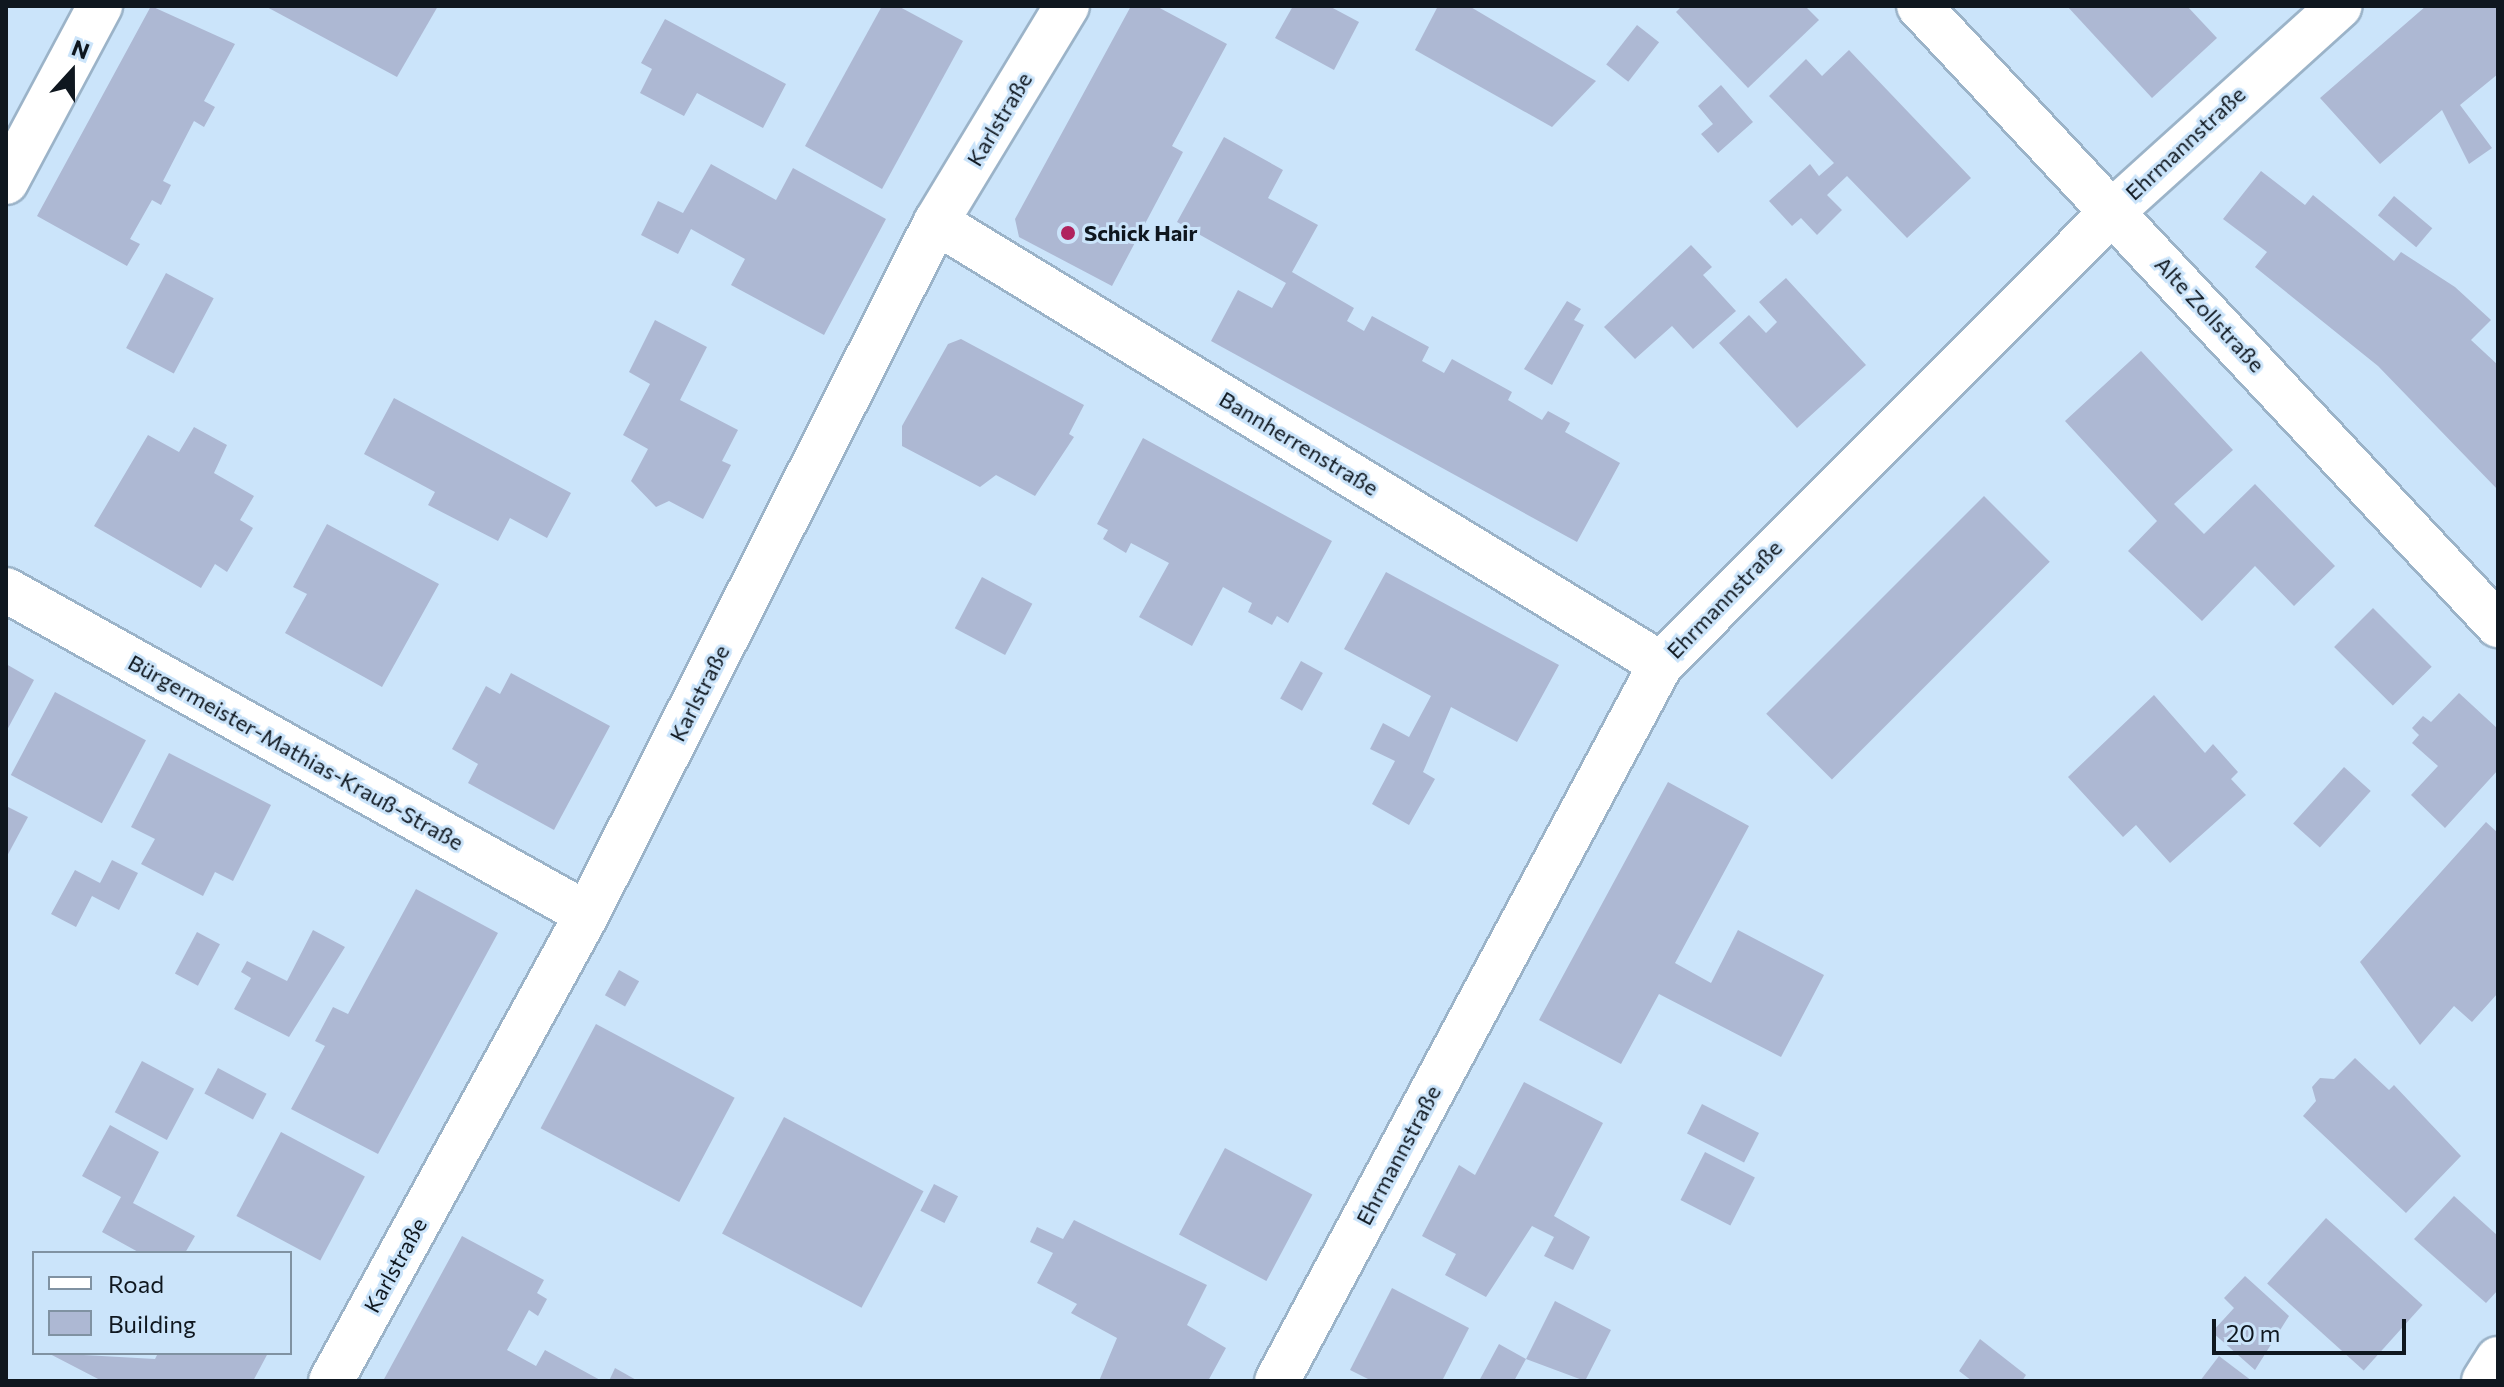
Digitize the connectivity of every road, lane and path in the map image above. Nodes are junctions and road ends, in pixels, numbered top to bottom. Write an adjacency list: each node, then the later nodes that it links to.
1 (100, 6): 5 (street)
2 (1067, 6): 7 (street, Karlstraße)
3 (1919, 6): 6 (street, Alte Zollstraße)
4 (2340, 6): 6 (street, Ehrmannstraße)
5 (6, 182)
6 (2114, 210): 9 (street, Alte Zollstraße); 10 (street, Ehrmannstraße)
7 (936, 222): 10 (street, Bannherrenstraße); 11 (street, Karlstraße)
8 (6, 590): 11 (street, Bürgermeister-Mathias-Krauß-Straße)
9 (2498, 625)
10 (1661, 664): 14 (street, Ehrmannstraße)
11 (587, 914): 13 (street, Karlstraße)
12 (2498, 1359): 15 (street)
13 (331, 1381)
14 (1277, 1381)
15 (2484, 1381)

